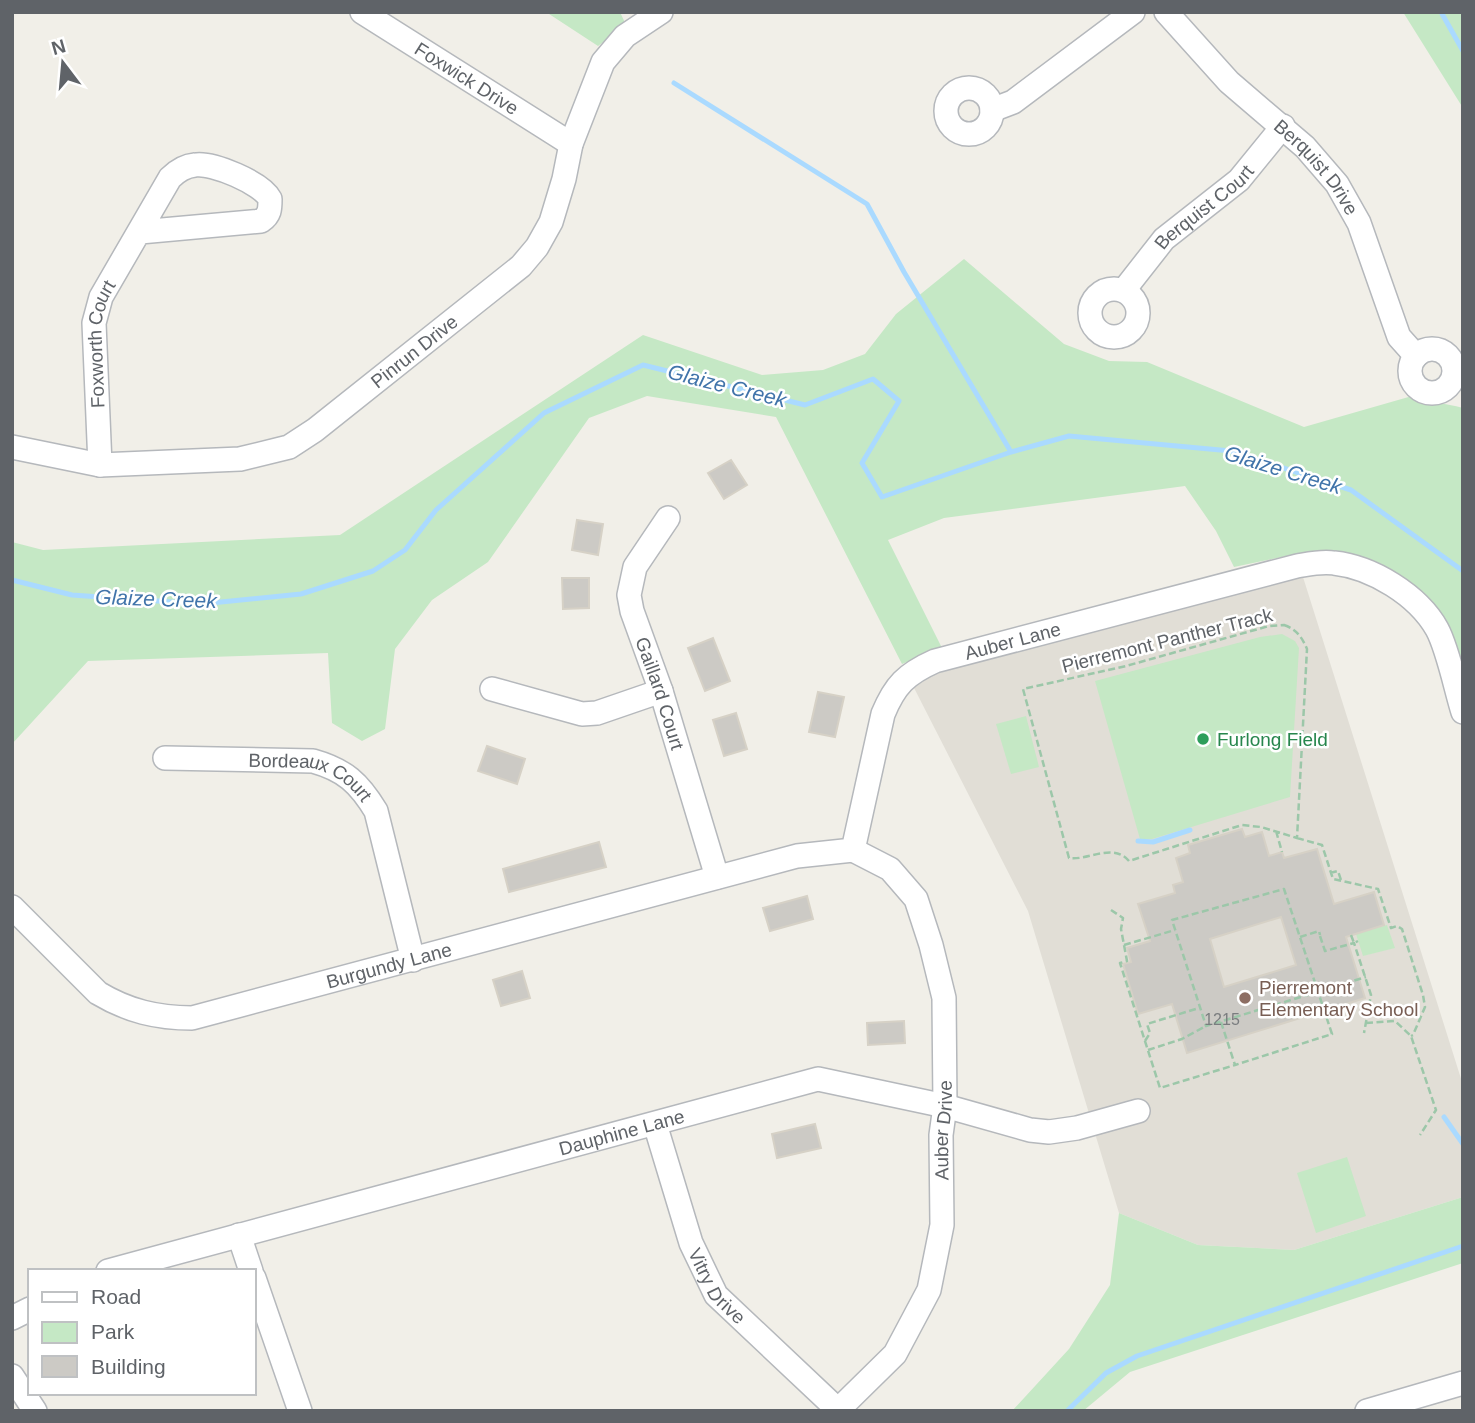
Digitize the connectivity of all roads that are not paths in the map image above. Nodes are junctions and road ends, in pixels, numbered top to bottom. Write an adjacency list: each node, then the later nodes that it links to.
1 (362, 12): 7 (street, Foxwick Drive)
2 (662, 12): 7 (street, Pinrun Drive)
3 (1133, 12): 5 (street)
4 (1166, 12): 6 (street, Berquist Drive)
5 (992, 110)
6 (1283, 126): 9 (street, Berquist Court); 10 (street, Berquist Drive)
7 (572, 144): 12 (street, Pinrun Drive)
8 (140, 232): 8 (street, Foxworth Court); 12 (street, Foxworth Court)
9 (1124, 290)
10 (1416, 356)
11 (12, 447): 12 (street, Pinrun Drive)
12 (100, 465)
13 (668, 518): 15 (street, Gaillard Court)
14 (492, 689): 15 (street)
15 (661, 691): 19 (street, Gaillard Court)
16 (1463, 712): 18 (street, Auber Lane)
17 (164, 758): 21 (street, Bordeaux Court)
18 (853, 850): 19 (street, Burgundy Lane); 22 (street, Auber Drive)
19 (717, 877): 21 (street, Burgundy Lane)
20 (12, 907): 21 (street, Burgundy Lane)
21 (413, 960)
22 (945, 1106): 23 (street, Dauphine Lane); 24 (street, Dauphine Lane); 33 (street, Auber Drive)
23 (1138, 1111)
24 (655, 1124): 25 (street, Dauphine Lane); 33 (street, Vitry Drive)
25 (239, 1235): 26 (street, Dauphine Lane); 27 (street)
26 (115, 1269)
27 (250, 1269)
28 (256, 1284): 35 (street)
29 (28, 1310): 30 (street)
30 (12, 1318)
31 (12, 1376): 34 (street)
32 (1463, 1383): 36 (street)
33 (837, 1410)
34 (35, 1411)
35 (300, 1411)
36 (1367, 1411)

